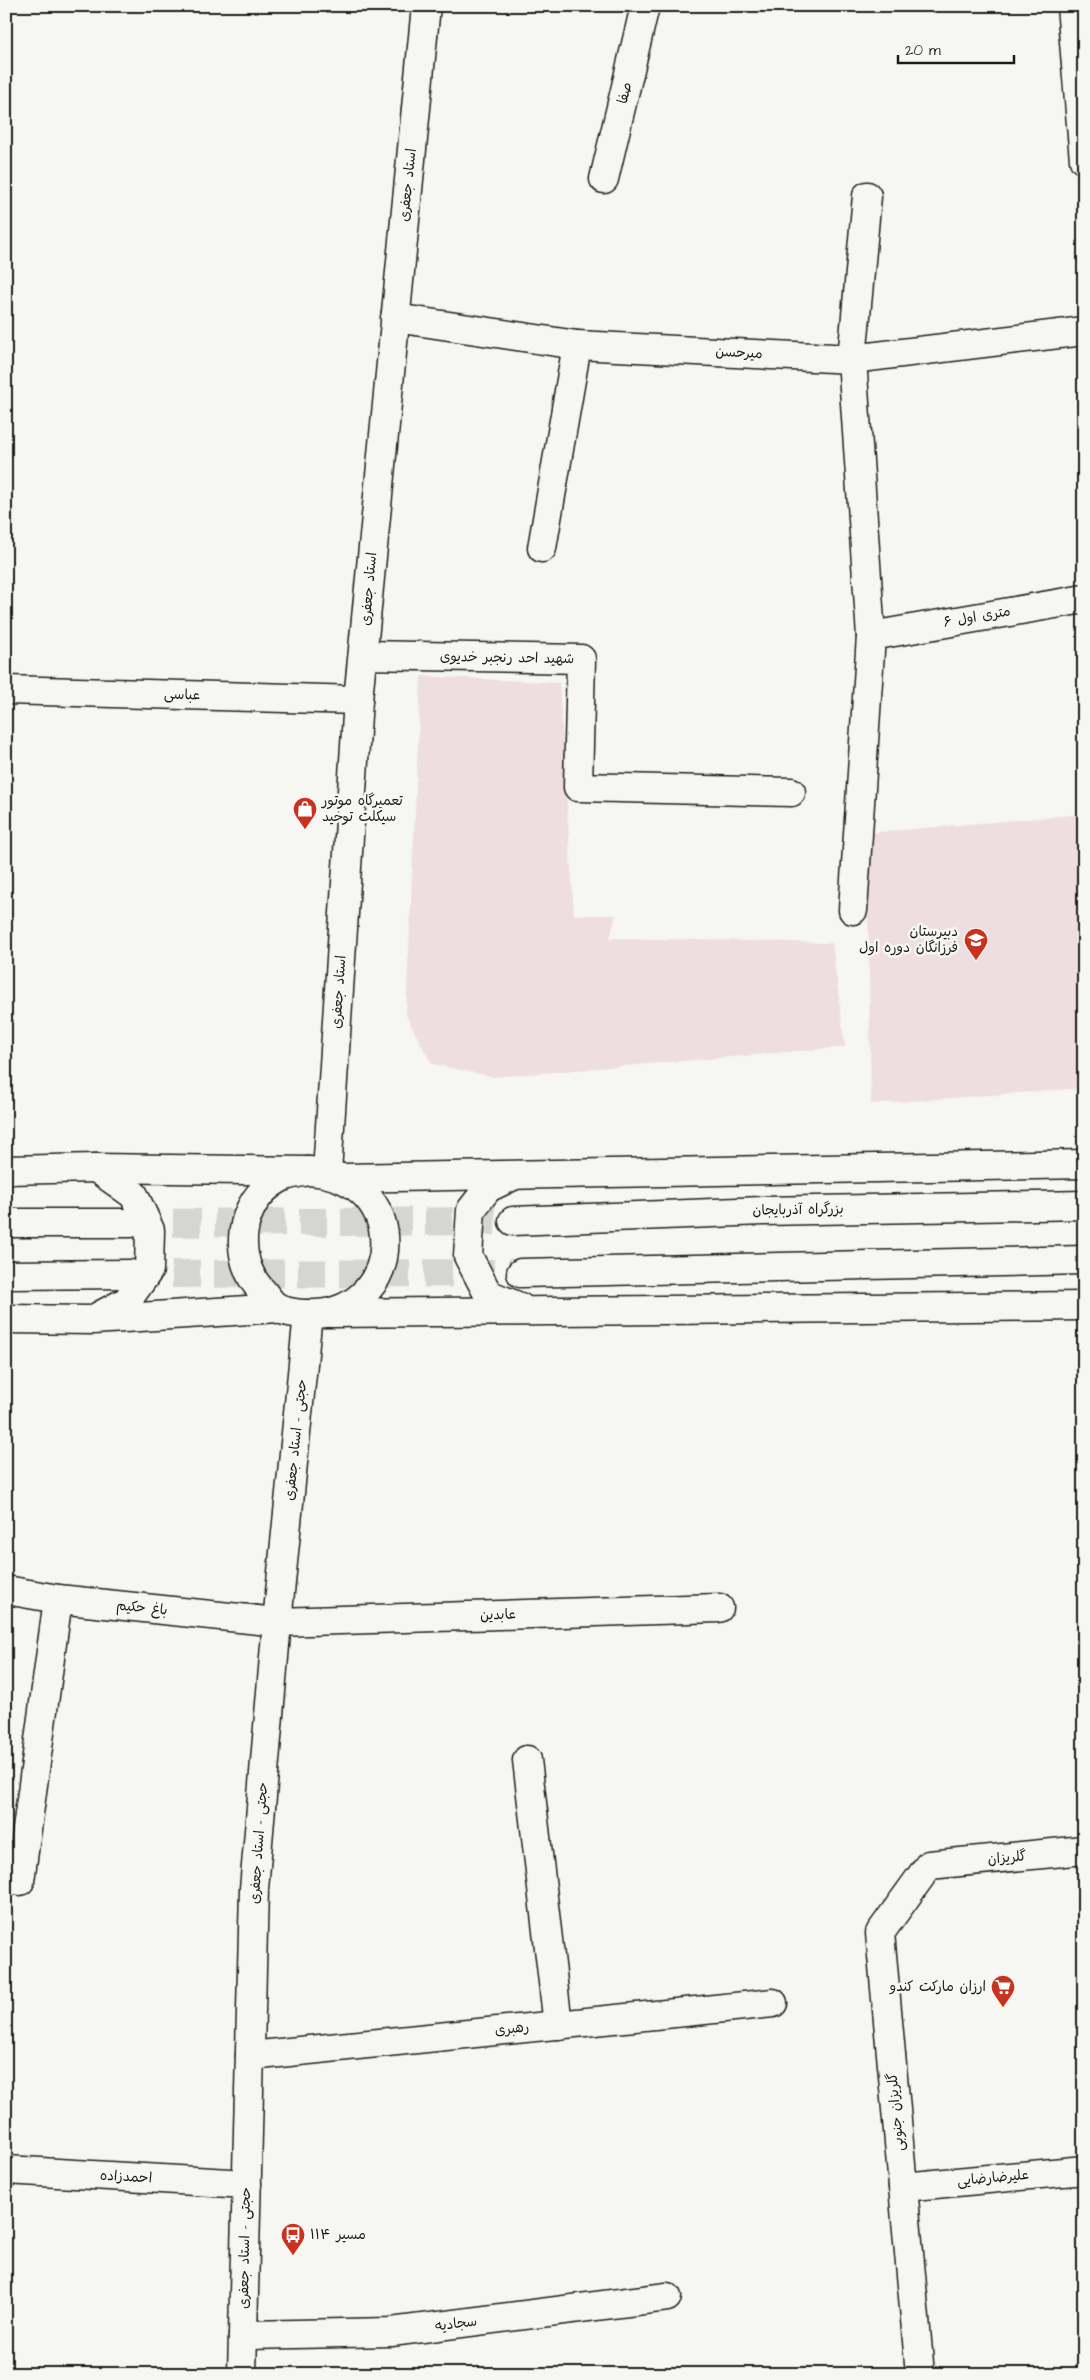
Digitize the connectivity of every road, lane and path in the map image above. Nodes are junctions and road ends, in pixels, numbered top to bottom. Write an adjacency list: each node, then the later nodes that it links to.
1 (426, 6): 7 (main road, استاد جعفری)
2 (645, 6): 5 (main road, صفا)
3 (1070, 6): 4 (main road)
4 (1084, 160)
5 (604, 179)
6 (867, 196): 10 (main road)
7 (395, 318): 9 (main road, میرحسن); 14 (main road, استاد جعفری)
8 (1084, 331): 10 (main road, میرحسن)
9 (576, 345): 10 (main road, میرحسن); 11 (main road)
10 (852, 359): 13 (main road)
11 (542, 548)
12 (1084, 599): 13 (main road, ۶ متری اول)
13 (871, 636): 18 (main road)
14 (363, 655): 16 (main road, استاد جعفری); 17 (main road, شهید احد رنجبر خدیوی)
15 (6, 690): 16 (main road, عباسی)
16 (358, 700): 22 (main road, استاد جعفری)
17 (791, 792)
18 (853, 910)
19 (1084, 1164): 23 (main road)
20 (96, 1168): 21 (main road); 22 (main road); 37 (main road)
21 (6, 1170)
22 (326, 1173): 23 (main road); 33 (main road); 35 (main road)
23 (517, 1174): 34 (main road)
24 (1084, 1205): 25 (main road, بزرگراه آذربایجان)
25 (513, 1221)
26 (6, 1223): 27 (main road)
27 (131, 1223)
28 (1084, 1260): 29 (main road)
29 (521, 1273)
30 (130, 1274): 31 (main road)
31 (6, 1275)
32 (1084, 1306): 34 (main road)
33 (279, 1308): 35 (main road); 37 (main road)
34 (530, 1311): 35 (main road)
35 (319, 1314): 41 (main road, حجتی - استاد جعفری)
36 (6, 1320): 37 (main road)
37 (93, 1320)
38 (6, 1590): 39 (main road, باغ حکیم)
39 (58, 1599): 41 (main road, باغ حکیم); 45 (main road)
40 (719, 1608): 41 (main road, عابدین)
41 (277, 1622): 48 (main road, حجتی - استاد جعفری)
42 (527, 1760): 47 (main road)
43 (1084, 1850): 44 (main road, گلریزان)
44 (929, 1865): 52 (main road, گلریزان جنوبی)
45 (20, 1881)
46 (773, 2003): 47 (main road, رهبری)
47 (558, 2024): 48 (main road, رهبری)
48 (250, 2056): 51 (main road, حجتی - استاد جعفری)
49 (6, 2170): 51 (main road, احمدزاده)
50 (1084, 2170): 52 (main road, علیرضارضایی)
51 (247, 2184): 54 (main road, حجتی - استاد جعفری)
52 (903, 2187): 56 (main road, گلریزان جنوبی)
53 (667, 2297): 54 (main road, سجادیه)
54 (243, 2336): 55 (main road, حجتی - استاد جعفری)
55 (242, 2374)
56 (920, 2374)

